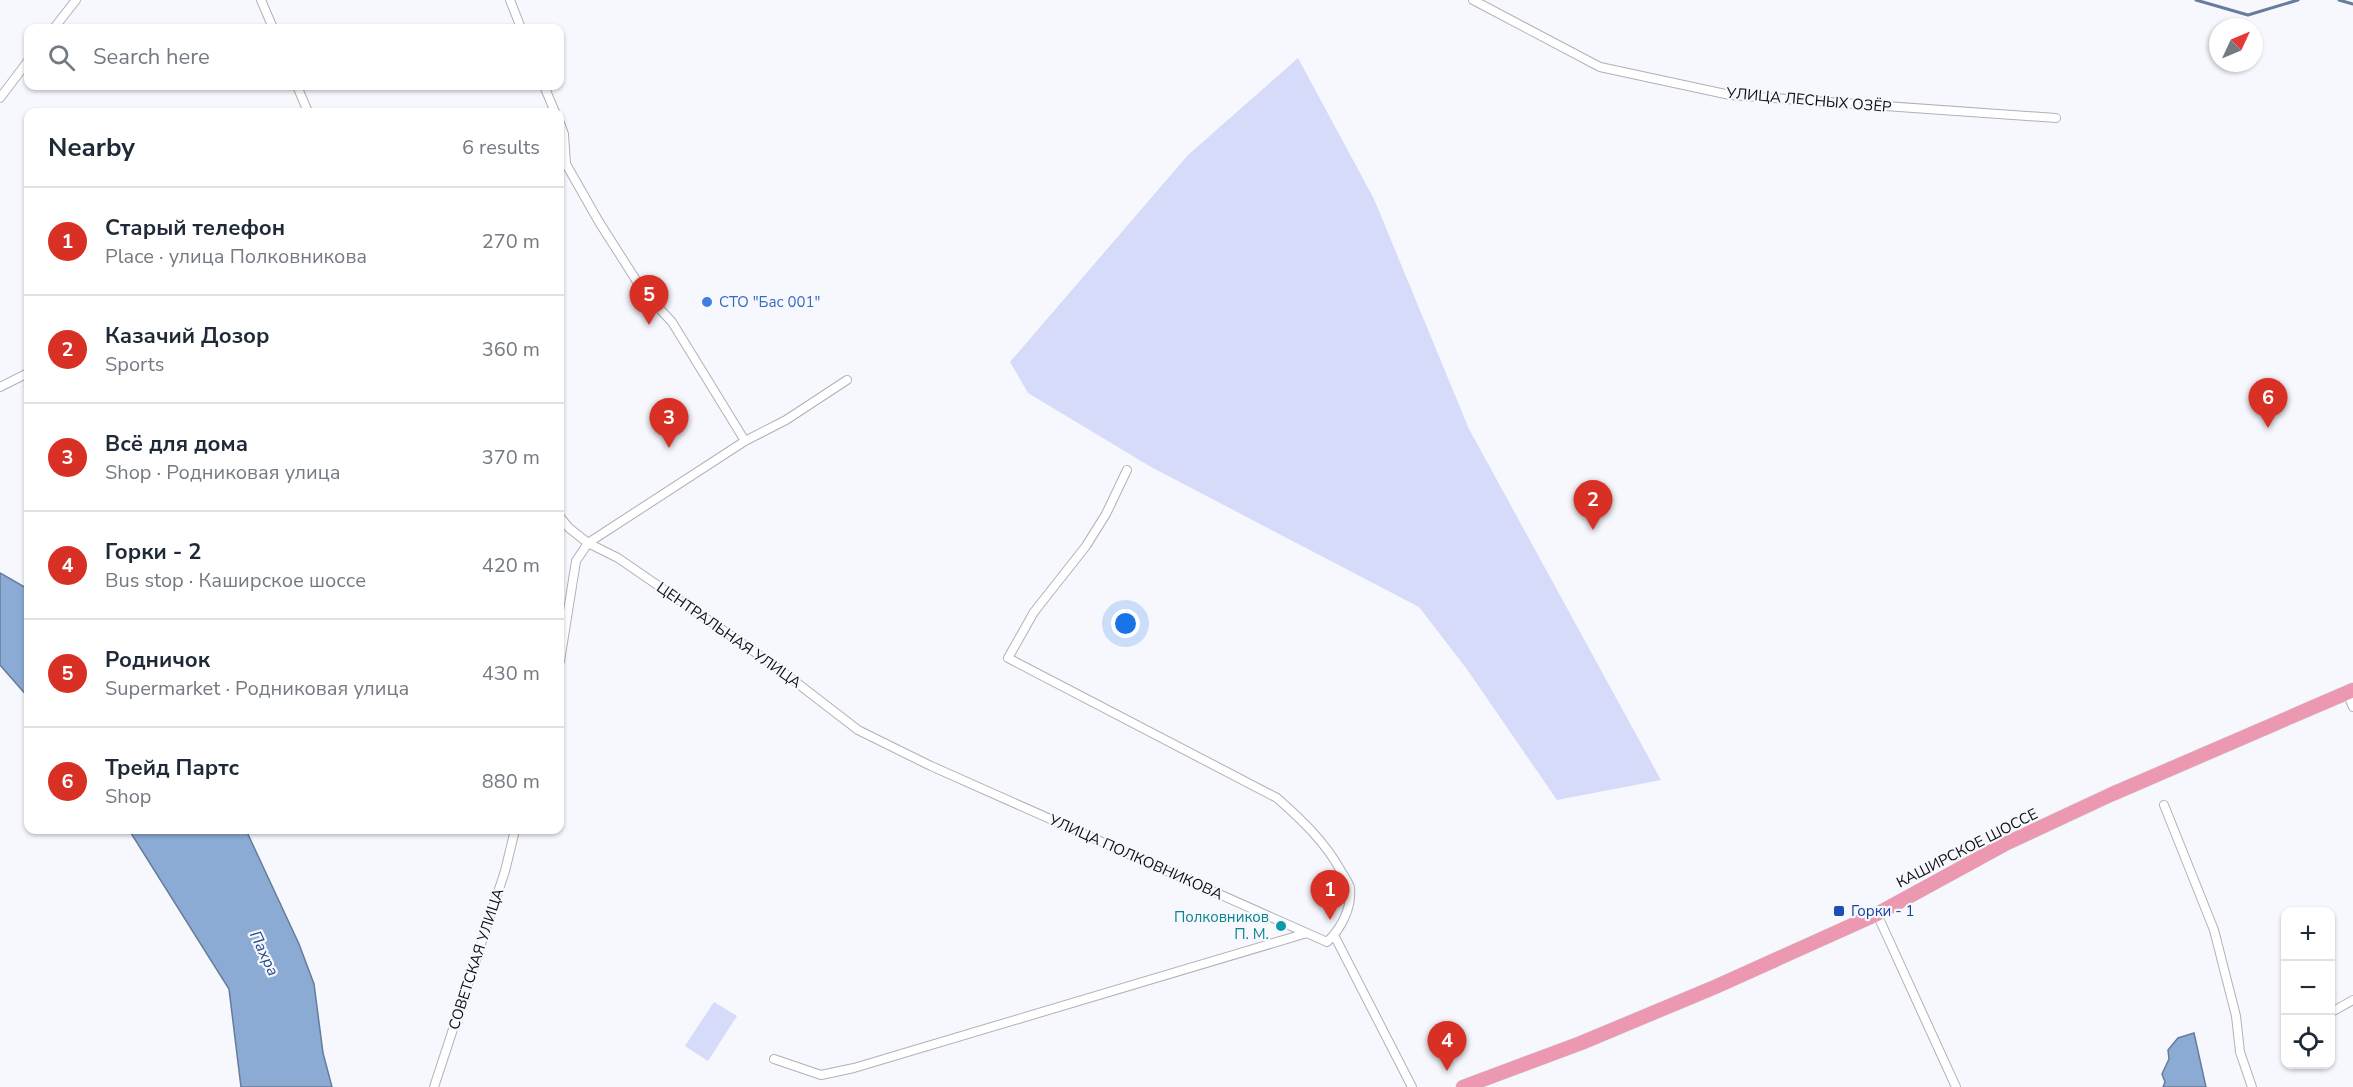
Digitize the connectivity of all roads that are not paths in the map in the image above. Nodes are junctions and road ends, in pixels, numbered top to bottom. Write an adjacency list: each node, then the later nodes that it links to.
1 (76, 0): 5 (street)
2 (261, 0): 6 (street)
3 (510, 0): 7 (street)
4 (1473, 0): 14 (street, УЛИЦА ЛЕСНЫХ ОЗЁР)
5 (57, 24)
6 (271, 24)
7 (519, 24)
8 (24, 66): 11 (street)
9 (299, 90): 12 (street)
10 (546, 90): 13 (street)
11 (0, 98)
12 (306, 108)
13 (553, 108)
14 (2056, 118)
15 (564, 134): 19 (street)
16 (24, 375): 18 (street)
17 (847, 380): 19 (street)
18 (0, 387)
19 (745, 441): 22 (street)
20 (1127, 470): 31 (street)
21 (564, 529): 22 (street, ЦЕНТРАЛЬНАЯ УЛИЦА)
22 (588, 543): 23 (street); 26 (street, ЦЕНТРАЛЬНАЯ УЛИЦА)
23 (564, 636)
24 (2350, 692): 25 (street); 29 (main road, КАШИРСКОЕ ШОССЕ)
25 (2353, 707)
26 (900, 751): 30 (street, УЛИЦА ПОЛКОВНИКОВА)
27 (2164, 805): 39 (street)
28 (514, 834): 35 (street, СОВЕТСКАЯ УЛИЦА)
29 (1877, 914): 37 (main road, КАШИРСКОЕ ШОССЕ); 38 (street)
30 (1307, 933): 31 (street, УЛИЦА ПОЛКОВНИКОВА); 34 (street)
31 (1334, 935): 36 (street)
32 (2353, 1000): 33 (street)
33 (2335, 1011)
34 (774, 1059)
35 (434, 1087)
36 (1412, 1087)
37 (1462, 1087)
38 (1956, 1087)
39 (2252, 1087)

